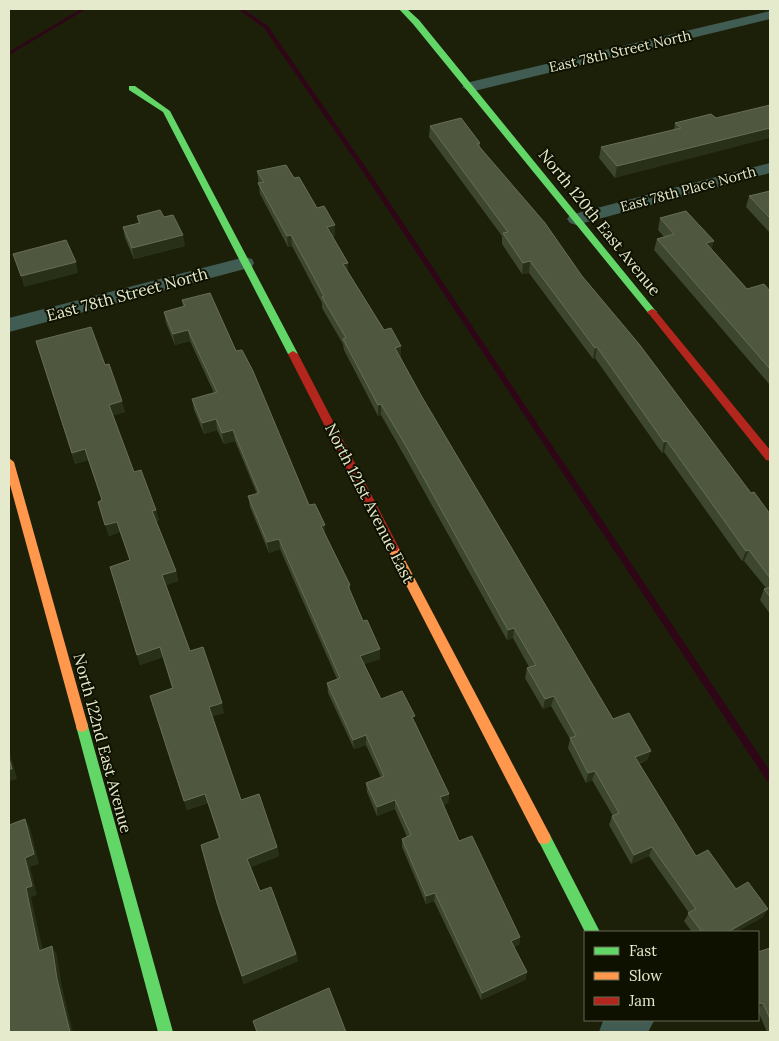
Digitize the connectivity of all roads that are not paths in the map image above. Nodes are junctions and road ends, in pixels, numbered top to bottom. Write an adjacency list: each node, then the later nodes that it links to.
1 (403, 9): 3 (street, North 120th East Avenue)
2 (770, 15): 3 (street, East 78th Street North)
3 (470, 87): 6 (street, North 120th East Avenue)
4 (132, 88): 7 (street, North 121st Avenue East)
5 (770, 168): 6 (street, East 78th Place North)
6 (576, 218): 9 (street, North 120th East Avenue)
7 (245, 262): 8 (street, East 78th Street North); 11 (street, North 121st Avenue East)
8 (9, 325)
9 (770, 457)
10 (9, 462): 12 (street, North 122nd East Avenue)
11 (592, 931)
12 (166, 1032)

